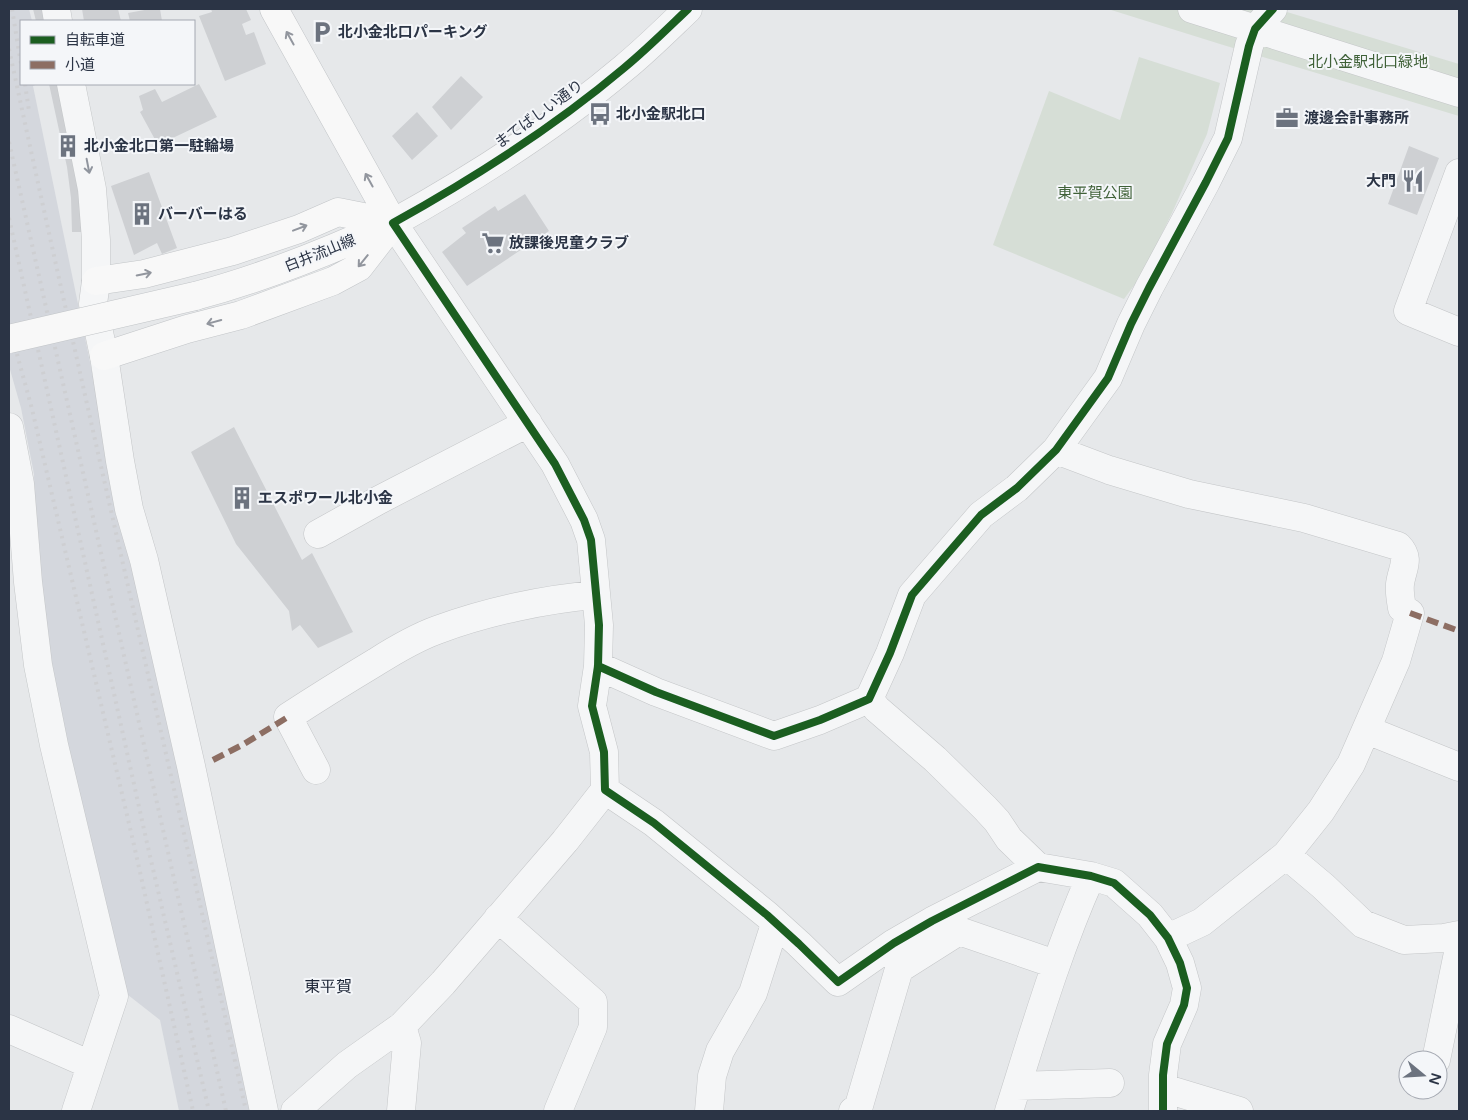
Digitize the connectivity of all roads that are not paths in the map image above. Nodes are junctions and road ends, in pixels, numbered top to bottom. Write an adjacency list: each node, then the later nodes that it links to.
1 (274, 9): 9 (main road, one-way to 1)
2 (688, 9): 9 (street, まてばしい通り)
3 (1192, 9): 5 (street)
4 (1273, 9): 5 (street)
5 (1255, 29): 7 (street); 16 (street)
6 (71, 85): 10 (street, one-way to 10)
7 (1459, 93)
8 (1459, 173): 11 (street)
9 (393, 223): 10 (main road, one-way to 9); 12 (main road, 白井流山線, bridge); 13 (main road, one-way to 13); 14 (street)
10 (96, 281): 13 (street)
11 (1459, 332)
12 (9, 339)
13 (104, 356): 42 (street)
14 (528, 423): 17 (street); 18 (street)
15 (9, 427): 37 (street)
16 (1056, 450): 20 (street); 21 (street)
17 (318, 534)
18 (596, 595): 19 (street); 23 (street)
19 (598, 666): 20 (street); 24 (street)
20 (869, 699): 26 (street)
21 (1366, 730): 22 (street); 25 (street)
22 (1459, 767)
23 (316, 770)
24 (605, 790): 28 (street); 29 (street)
25 (1286, 855): 30 (street); 31 (street)
26 (1038, 867): 27 (street); 29 (street)
27 (1091, 876): 31 (street); 33 (street)
28 (498, 918): 34 (street); 45 (street)
29 (775, 924): 46 (street)
30 (1459, 935)
31 (1168, 938): 40 (street)
32 (1459, 948): 36 (street)
33 (1055, 964): 39 (street); 47 (street)
34 (402, 1026): 43 (street); 44 (street)
35 (9, 1029): 37 (street)
36 (1438, 1050)
37 (91, 1065): 41 (street)
38 (1110, 1083): 39 (street)
39 (1017, 1086): 48 (street)
40 (1163, 1100): 49 (street)
41 (76, 1111)
42 (264, 1111)
43 (295, 1111)
44 (401, 1111)
45 (558, 1111)
46 (709, 1111)
47 (854, 1111)
48 (1009, 1111)
49 (1239, 1111)

